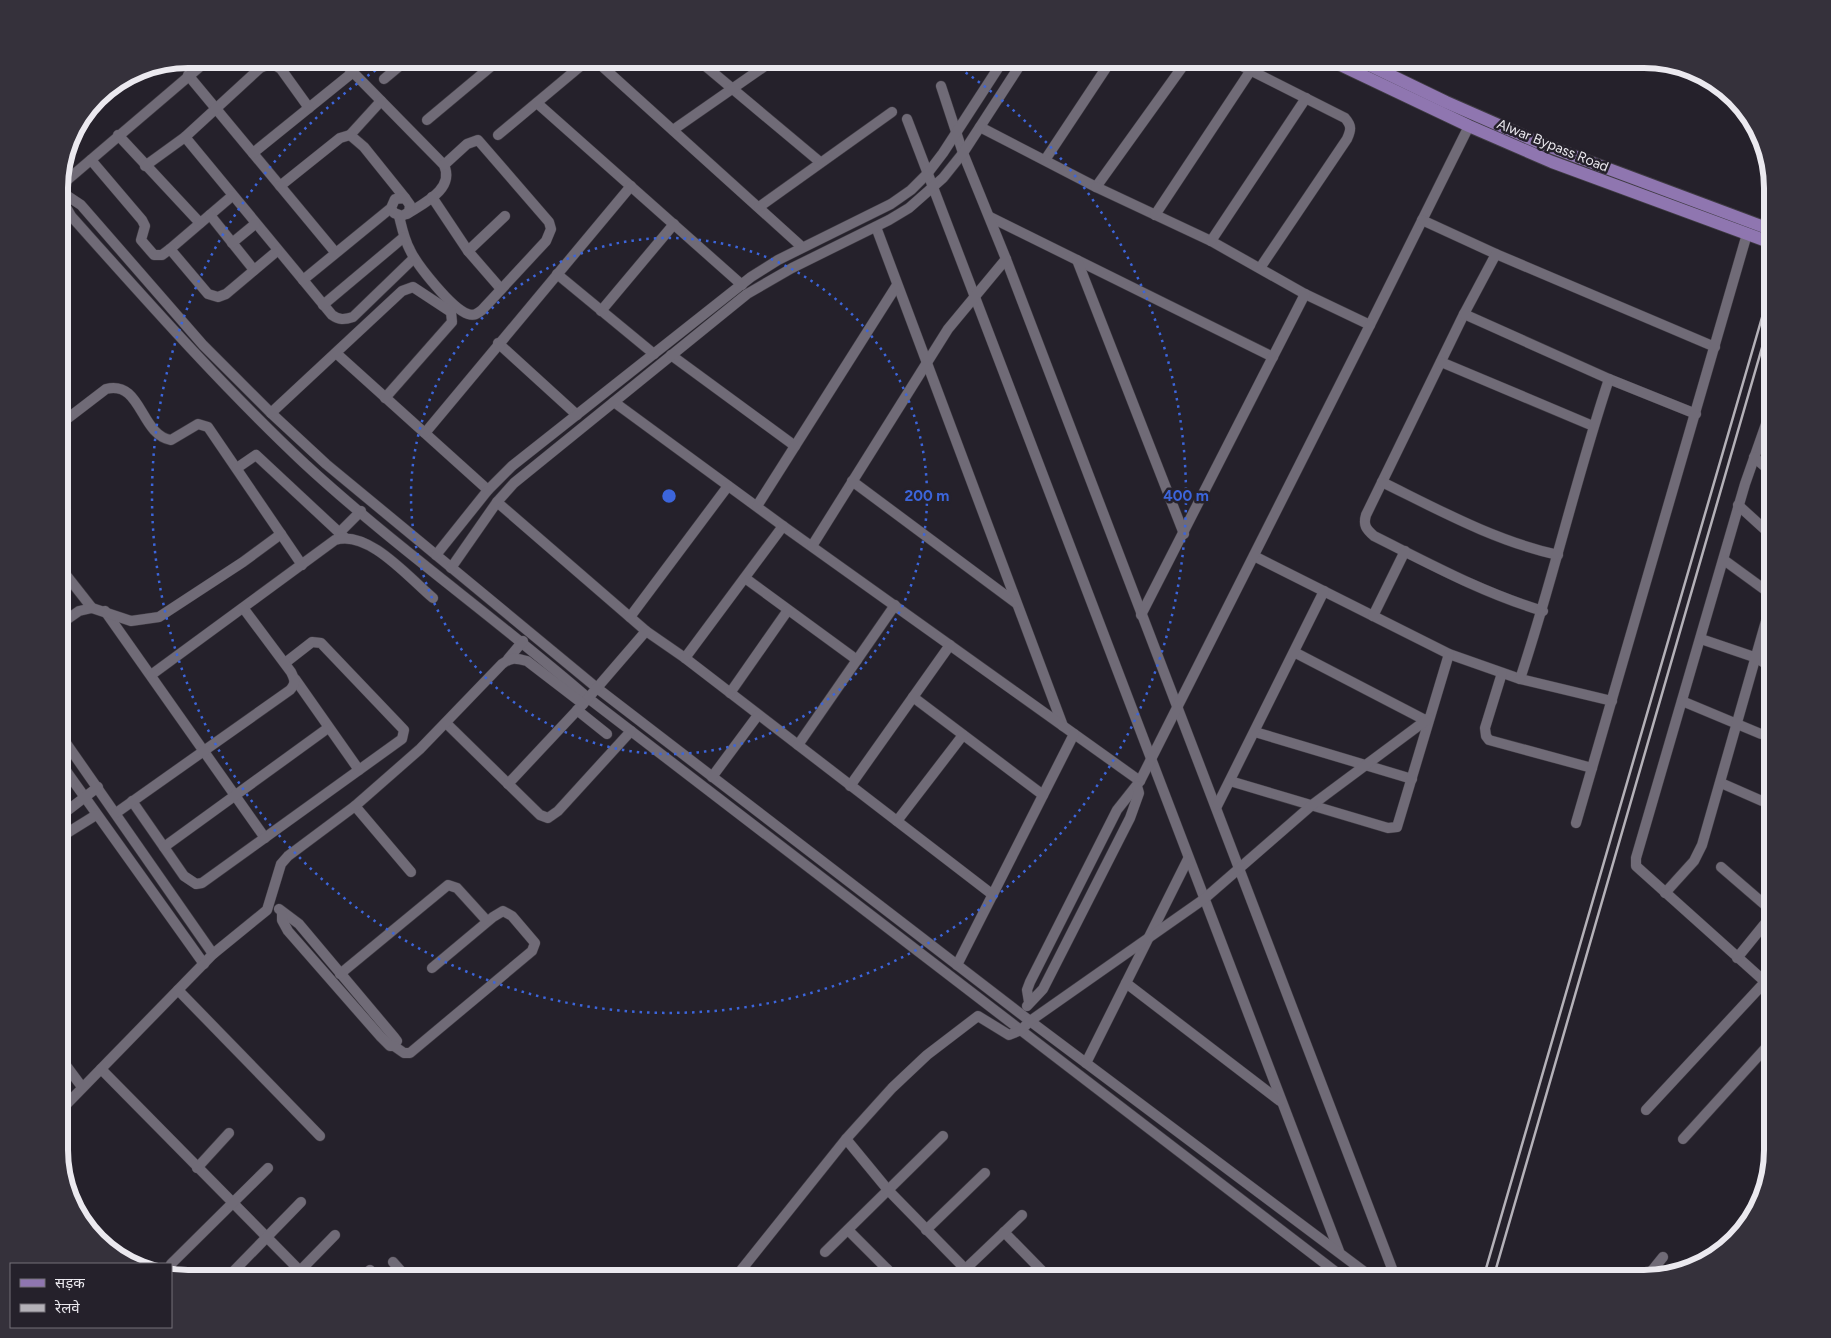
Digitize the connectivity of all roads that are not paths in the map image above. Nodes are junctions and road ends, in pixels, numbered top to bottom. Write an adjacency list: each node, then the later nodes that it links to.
1 (197, 68): 22 (street)
2 (260, 68): 30 (street)
3 (279, 68): 29 (street)
4 (348, 68): 20 (street)
5 (397, 68): 23 (street)
6 (489, 68): 32 (street)
7 (578, 68): 28 (street)
8 (604, 68): 36 (street)
9 (708, 68): 25 (street)
10 (762, 68): 25 (street)
11 (998, 68): 37 (street)
12 (1010, 68): 21 (street)
13 (1018, 68): 21 (street)
14 (1106, 68): 45 (street)
15 (1182, 68): 53 (street)
16 (1247, 68): 19 (street)
17 (1347, 68): 35 (main road, Alwar Bypass Road)
18 (1377, 68): 72 (main road, Alwar Bypass Road)
19 (1251, 70): 26 (street); 64 (street)
20 (352, 73): 27 (street); 29 (street)
21 (1014, 73): 34 (street)
22 (188, 75): 30 (street); 38 (street)
23 (384, 79)
24 (941, 86): 37 (street)
25 (732, 89): 36 (street); 46 (street)
26 (1306, 98): 76 (street); 87 (street)
27 (380, 102): 39 (street); 47 (street)
28 (537, 102): 40 (street); 52 (street)
29 (309, 108): 42 (street)
30 (216, 109): 41 (street); 42 (street)
31 (892, 112): 46 (street)
32 (426, 120)
33 (907, 120): 49 (street)
34 (980, 126): 43 (street); 45 (street)
35 (1469, 126): 67 (street); 73 (main road, Alwar Bypass Road)
36 (673, 130): 59 (street)
37 (956, 132): 43 (street); 49 (street)
38 (118, 135): 44 (street); 48 (street)
39 (350, 135): 51 (street); 58 (street)
40 (498, 135)
41 (185, 137): 48 (street); 56 (street)
42 (253, 153): 51 (street)
43 (963, 153): 54 (street); 66 (street)
44 (91, 160): 50 (street); 79 (street)
45 (1045, 160): 53 (street)
46 (820, 162): 59 (street)
47 (444, 165): 57 (street); 93 (street)
48 (145, 166): 68 (street)
49 (927, 174): 54 (street); 78 (street)
50 (68, 181)
51 (280, 186): 82 (street)
52 (631, 186): 70 (street); 89 (street)
53 (1096, 187): 64 (street)
54 (933, 188): 71 (street); 95 (street)
55 (68, 194): 111 (street)
56 (232, 196): 62 (street); 69 (street)
57 (432, 197): 63 (street); 81 (street)
58 (405, 198): 60 (street); 63 (street)
59 (758, 207): 78 (street)
60 (391, 208): 63 (street); 82 (street)
61 (68, 211): 129 (street)
62 (210, 215): 68 (street); 77 (street)
63 (403, 215): 74 (street)
64 (1155, 215): 76 (street)
65 (505, 216): 81 (street)
66 (990, 217): 85 (street); 86 (street)
67 (1422, 220): 83 (street); 99 (street)
68 (200, 223): 79 (street)
69 (255, 224): 77 (street); 80 (street)
70 (674, 224): 91 (street); 97 (street)
71 (876, 227): 92 (street); 104 (street)
72 (1764, 227)
73 (1747, 234): 75 (main road, Alwar Bypass Road); 101 (street)
74 (404, 237): 84 (street); 96 (street)
75 (1764, 240)
76 (1211, 241): 87 (street)
77 (232, 243): 88 (street)
78 (802, 247): 91 (street)
79 (170, 249): 88 (street)
80 (277, 251): 88 (street); 90 (street)
81 (468, 251): 93 (street)
82 (335, 252): 90 (street)
83 (1496, 254): 98 (street); 101 (street)
84 (414, 258): 93 (street); 96 (street)
85 (1006, 260): 95 (street); 155 (street)
86 (1078, 260): 105 (street); 133 (street)
87 (1260, 268): 94 (street)
88 (254, 270)
89 (557, 274): 97 (street); 100 (street)
90 (302, 280): 96 (street)
91 (742, 285): 103 (street)
92 (897, 285): 106 (street); 118 (street)
93 (501, 290)
94 (1305, 294): 99 (street); 105 (street)
95 (974, 298): 106 (street); 198 (street)
96 (323, 305)
97 (601, 311): 103 (street)
98 (1464, 314): 107 (street); 108 (street)
99 (1370, 325): 139 (street)
100 (498, 343): 113 (street); 117 (street)
101 (1715, 347): 112 (street)
102 (336, 353): 109 (street); 109 (street); 111 (street)
103 (654, 354): 113 (street)
104 (672, 355): 110 (street); 118 (street)
105 (1273, 357): 133 (street)
106 (926, 362): 122 (street); 148 (street)
107 (1441, 362): 115 (street); 123 (street)
108 (1610, 379): 112 (street); 115 (street)
109 (386, 398): 117 (street)
110 (614, 402): 124 (street); 126 (street)
111 (271, 414): 137 (street)
112 (1696, 414): 179 (street)
113 (577, 415): 125 (street)
114 (68, 418): 121 (street)
115 (1593, 426): 138 (street)
116 (1764, 431): 119 (street)
117 (425, 433): 125 (street)
118 (795, 446): 128 (street)
119 (1754, 457): 120 (street); 127 (street)
120 (1764, 465)
121 (237, 468): 132 (street); 134 (street)
122 (852, 481): 135 (street); 148 (street)
123 (1382, 482): 136 (street); 138 (street)
124 (728, 486): 128 (street); 157 (street)
125 (488, 490): 137 (street)
126 (496, 502): 142 (street); 157 (street)
127 (1738, 505): 131 (street); 140 (street)
128 (757, 506): 130 (street)
129 (361, 511): 134 (street); 162 (street)
130 (783, 526): 135 (street); 144 (street)
131 (1764, 529)
132 (281, 534): 141 (street); 153 (street)
133 (1184, 534): 155 (street)
134 (342, 535): 141 (street); 147 (street)
135 (812, 546): 149 (street)
136 (1405, 551): 154 (street); 156 (street)
137 (436, 555): 142 (street)
138 (1558, 555): 154 (street)
139 (1254, 556): 146 (street); 182 (street)
140 (1724, 560): 145 (street); 161 (street)
141 (302, 565): 151 (street)
142 (451, 568): 176 (street)
143 (68, 577): 150 (street)
144 (744, 578): 152 (street); 166 (street)
145 (1764, 589)
146 (1324, 591): 156 (street); 164 (street)
147 (433, 598)
148 (1017, 603): 187 (street)
149 (895, 605): 163 (street); 169 (street)
150 (92, 608): 153 (street); 158 (street)
151 (244, 609): 170 (street); 173 (street)
152 (788, 610): 169 (street); 177 (street)
153 (105, 611): 173 (street)
154 (1542, 611): 175 (street)
155 (1142, 615): 182 (street)
156 (1373, 616): 165 (street)
157 (630, 617): 160 (street)
158 (68, 619)
159 (1764, 631): 167 (street)
160 (646, 632): 166 (street); 176 (street)
161 (1701, 639): 167 (street); 180 (street)
162 (523, 641): 168 (street); 181 (street)
163 (950, 645): 178 (street); 187 (street)
164 (1294, 652): 184 (street); 190 (street)
165 (1449, 654): 172 (street); 184 (street)
166 (685, 658): 177 (street)
167 (1757, 658): 171 (street); 186 (street)
168 (508, 659): 181 (street); 185 (street)
169 (857, 660): 196 (street)
170 (285, 663): 174 (street); 201 (street)
171 (1764, 663)
172 (1502, 673): 175 (street); 200 (street)
173 (150, 675): 197 (street)
174 (295, 679): 188 (street); 197 (street)
175 (1520, 679): 179 (street)
176 (597, 688): 181 (street); 203 (street)
177 (730, 693): 183 (street)
178 (913, 697): 194 (street); 210 (street)
179 (1612, 701): 200 (street)
180 (1682, 701): 186 (street); 231 (street)
181 (583, 704): 189 (street); 191 (street); 207 (street)
182 (1177, 709): 198 (street); 218 (street)
183 (758, 715): 196 (street); 203 (street)
184 (1427, 719): 199 (street); 204 (street)
185 (446, 723): 207 (street); 217 (street)
186 (1737, 724): 193 (street); 206 (street)
187 (1063, 726): 192 (street)
188 (328, 728): 201 (street); 211 (street)
189 (631, 731): 207 (street); 251 (street)
190 (1255, 732): 199 (street); 205 (street)
191 (607, 734)
192 (1074, 734): 208 (street); 212 (street)
193 (1764, 734)
194 (963, 735): 212 (street); 222 (street)
195 (68, 745): 209 (street)
196 (798, 745): 210 (street)
197 (204, 751): 211 (street); 214 (street)
198 (1151, 760): 208 (street); 227 (street)
199 (1365, 766): 204 (street); 216 (street)
200 (1592, 768): 223 (street)
201 (359, 770): 225 (street)
202 (68, 774): 213 (street)
203 (712, 777): 243 (street)
204 (1412, 779): 216 (street)
205 (1230, 781): 216 (street); 218 (street)
206 (1720, 783): 215 (street); 231 (street)
207 (508, 784)
208 (1139, 784): 250 (street); 250 (street)
209 (98, 786): 213 (street); 220 (street)
210 (850, 786): 222 (street)
211 (235, 795): 225 (street); 226 (street)
212 (1043, 795): 232 (street)
213 (84, 796): 219 (street); 221 (street)
214 (132, 801): 220 (street); 226 (street)
215 (1762, 801)
216 (1312, 805): 229 (street)
217 (355, 806): 230 (street); 234 (street)
218 (1217, 806): 229 (street)
219 (68, 809)
220 (116, 813): 240 (street)
221 (96, 815): 224 (street); 242 (street)
222 (897, 821): 232 (street)
223 (1576, 823)
224 (68, 832)
225 (265, 838): 226 (street)
226 (164, 847)
227 (1188, 858): 233 (street); 239 (street)
228 (1721, 867): 235 (street)
229 (1239, 869): 233 (street); 297 (street)
230 (411, 872)
231 (1665, 893): 241 (street)
232 (993, 895): 243 (street)
233 (1204, 899): 239 (street); 262 (street)
234 (272, 901): 236 (street); 240 (street)
235 (1764, 904)
236 (282, 914): 245 (street); 255 (street)
237 (487, 922): 244 (street); 245 (street); 255 (street)
238 (1764, 925): 241 (street)
239 (1148, 940): 247 (street); 253 (street)
240 (213, 954): 242 (street)
241 (1736, 958): 246 (street)
242 (204, 964): 248 (street)
243 (957, 965): 253 (street)
244 (432, 968)
245 (340, 974): 255 (street)
246 (1764, 981)
247 (1126, 983): 257 (street); 262 (street)
248 (178, 990): 259 (street); 265 (street)
249 (1764, 990): 263 (street)
250 (1029, 1002): 253 (street)
251 (987, 1004): 252 (street); 254 (street)
252 (978, 1016): 254 (street); 267 (street)
253 (1026, 1018): 254 (street); 257 (street)
254 (1021, 1030): 295 (street)
255 (394, 1046)
256 (1764, 1050): 268 (street)
257 (1086, 1063): 282 (street)
258 (68, 1067): 260 (street)
259 (101, 1069): 260 (street); 269 (street)
260 (82, 1087): 261 (street)
261 (68, 1102)
262 (1282, 1102): 282 (street)
263 (1646, 1110)
264 (229, 1133): 269 (street)
265 (320, 1136)
266 (943, 1136): 272 (street)
267 (846, 1139): 272 (street); 292 (street)
268 (1683, 1139)
269 (197, 1168): 274 (street)
270 (268, 1168): 274 (street)
271 (985, 1173): 277 (street)
272 (888, 1190): 276 (street); 277 (street)
273 (301, 1202): 280 (street)
274 (231, 1203): 280 (street); 285 (street)
275 (1022, 1215): 278 (street)
276 (848, 1230): 281 (street); 286 (street)
277 (926, 1230): 293 (street)
278 (1004, 1232): 293 (street); 294 (street)
279 (335, 1235): 290 (street)
280 (265, 1239): 288 (street); 289 (street)
281 (825, 1252)
282 (1339, 1253): 296 (street)
283 (1663, 1257): 287 (street)
284 (393, 1262): 291 (street)
285 (172, 1263)
286 (887, 1269)
287 (1653, 1269)
288 (235, 1270)
289 (291, 1270)
290 (300, 1270)
291 (400, 1270)
292 (741, 1270)
293 (965, 1270)
294 (1041, 1270)
295 (1333, 1270)
296 (1362, 1270)
297 (1393, 1270)

